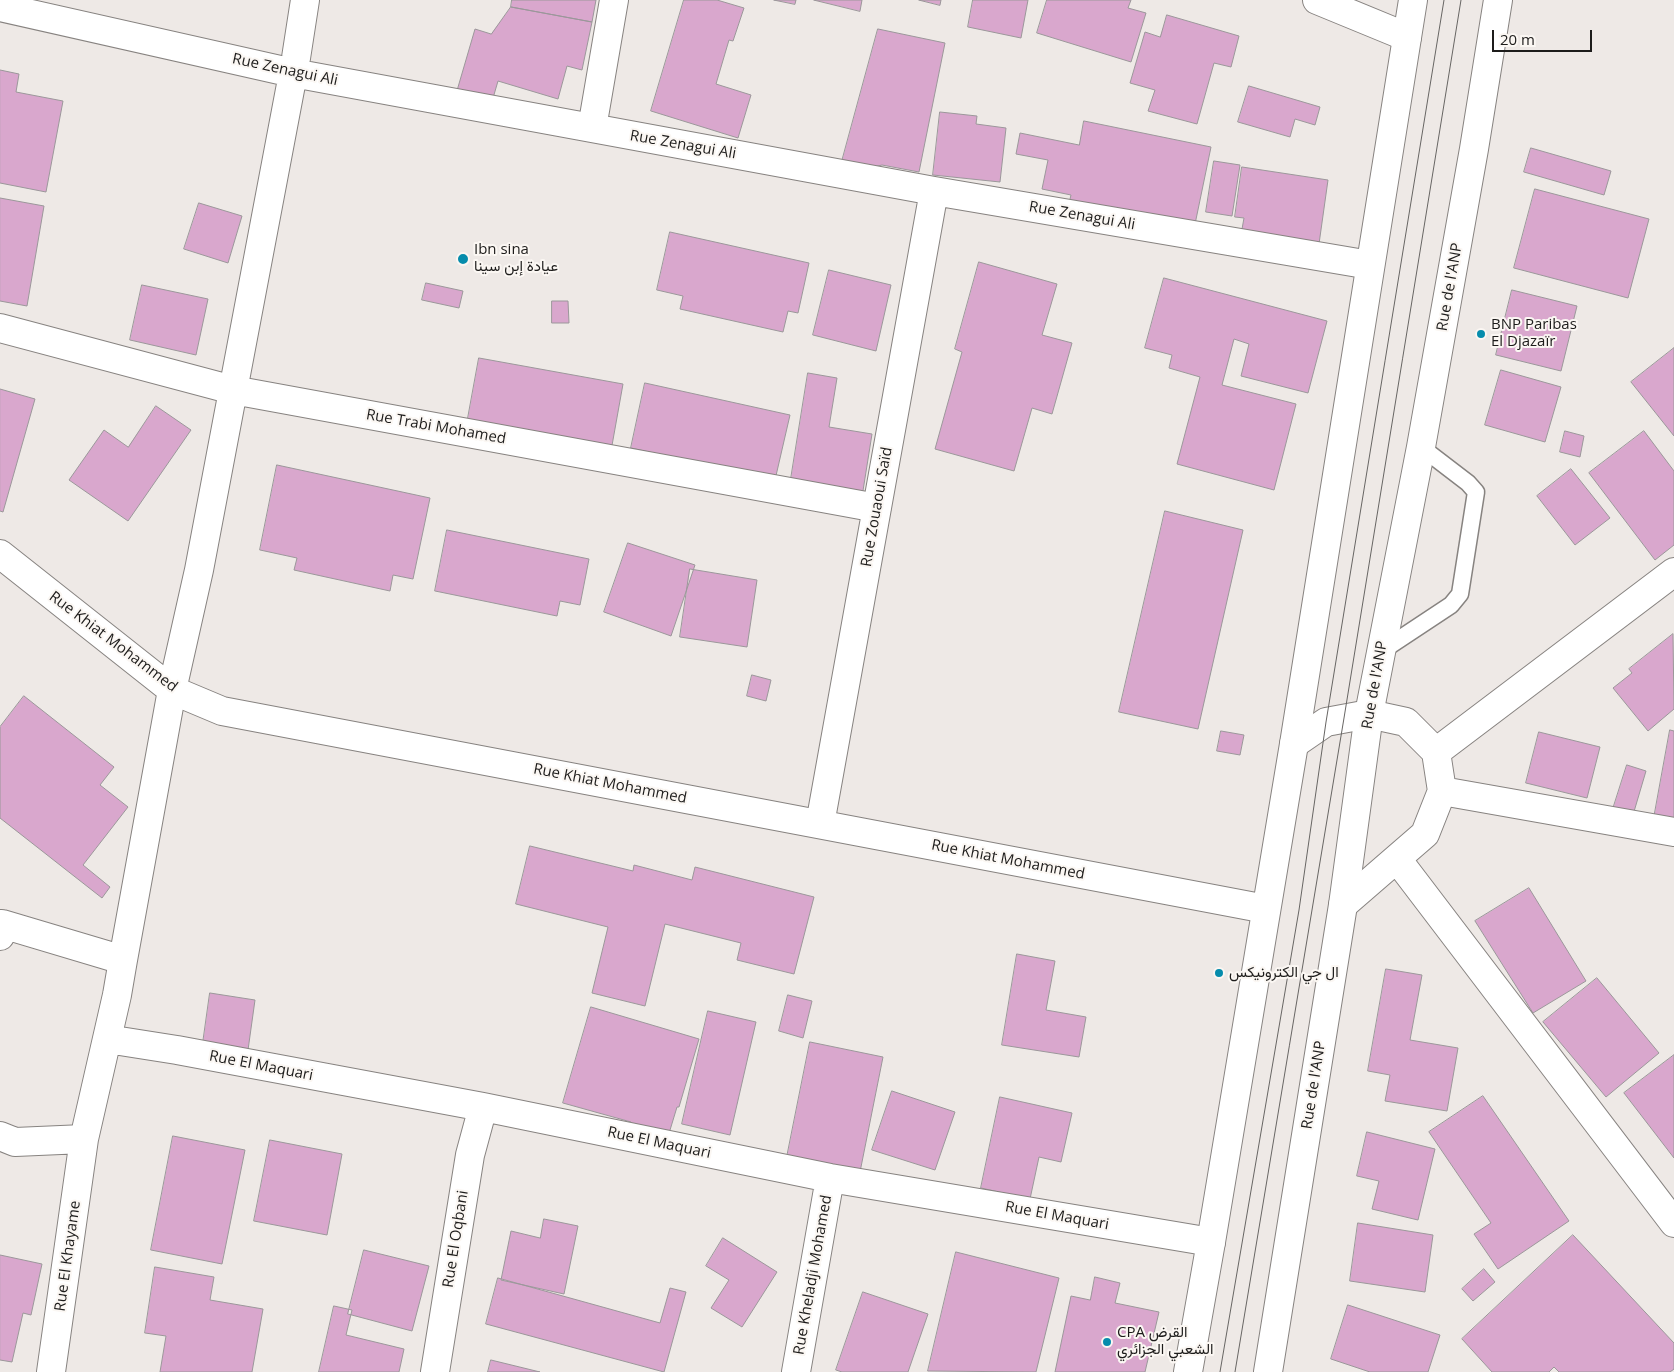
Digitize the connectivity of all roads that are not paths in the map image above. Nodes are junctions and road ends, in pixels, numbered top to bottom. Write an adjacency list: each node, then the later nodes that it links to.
1 (305, 0): 8 (street, Rue El Khayame)
2 (614, 0): 9 (street)
3 (1317, 0): 7 (street)
4 (1413, 0): 7 (street)
5 (1498, 0): 14 (street, Rue de l'ANP)
6 (0, 7): 8 (street, Rue Zenagui Ali)
7 (1408, 37): 11 (street)
8 (293, 73): 9 (street, Rue Zenagui Ali); 13 (street, Rue El Khayame)
9 (592, 128): 10 (street, Rue Zenagui Ali)
10 (934, 191): 11 (street, Rue Zenagui Ali); 15 (street, Rue Zouaoui Saïd)
11 (1370, 265): 21 (street)
12 (0, 328): 13 (street, Rue Trabi Mohamed)
13 (233, 390): 15 (street, Rue Trabi Mohamed); 19 (street, Rue El Khayame)
14 (1421, 447): 18 (street, Rue de l'ANP); 18 (lane)
15 (877, 508): 24 (street, Rue Zouaoui Saïd)
16 (0, 554): 19 (street, Rue Khiat Mohammed)
17 (1674, 572): 22 (street)
18 (1380, 652): 20 (street, Rue de l'ANP)
19 (172, 690): 24 (street, Rue Khiat Mohammed); 30 (street, Rue El Khayame)
20 (1369, 714): 21 (street); 22 (street); 27 (street, Rue de l'ANP)
21 (1294, 744): 28 (street)
22 (1436, 752): 23 (street)
23 (1442, 791): 25 (street); 26 (street)
24 (820, 824): 28 (street, Rue Khiat Mohammed)
25 (1674, 832)
26 (1397, 859): 27 (street); 36 (street)
27 (1343, 905): 42 (street, Rue de l'ANP)
28 (1266, 909): 37 (street)
29 (1, 927): 30 (street)
30 (123, 960): 31 (street, Rue El Khayame)
31 (107, 1039): 32 (street, Rue El Maquari); 34 (street, Rue El Khayame)
32 (483, 1107): 35 (street, Rue El Maquari); 39 (street, Rue El Oqbani)
33 (0, 1136): 34 (street)
34 (84, 1139): 38 (street, Rue El Khayame)
35 (830, 1178): 37 (street, Rue El Maquari); 40 (street, Rue Kheladji Mohamed)
36 (1674, 1224)
37 (1212, 1242): 41 (street)
38 (51, 1372)
39 (435, 1372)
40 (796, 1372)
41 (1188, 1372)
42 (1268, 1372)

